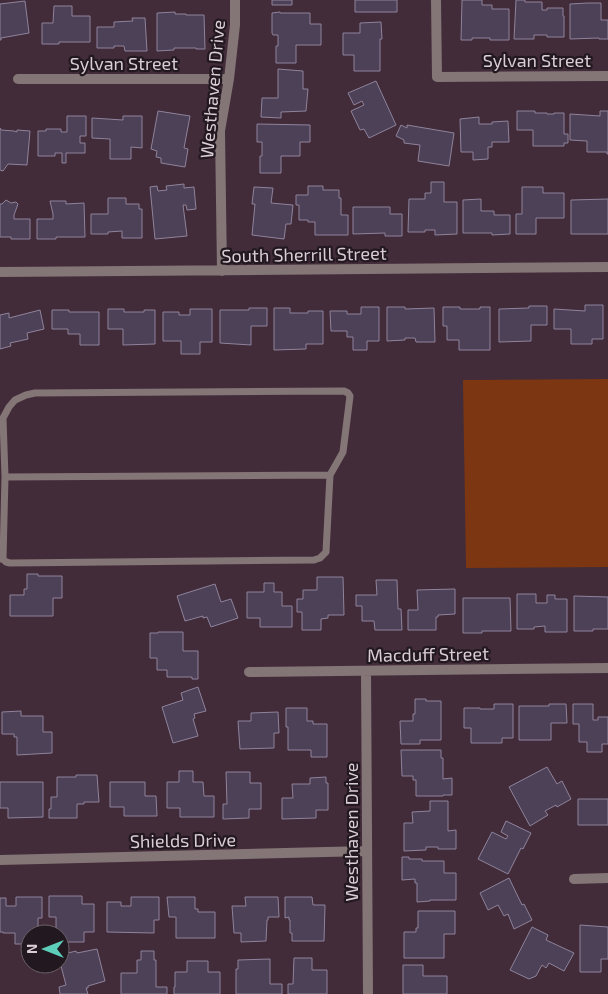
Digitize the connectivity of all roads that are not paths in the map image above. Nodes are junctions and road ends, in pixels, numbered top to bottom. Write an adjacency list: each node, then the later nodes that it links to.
1 (235, 0): 5 (street, Westhaven Drive)
2 (436, 0): 3 (street, Sylvan Street)
3 (608, 76)
4 (18, 79): 5 (street, Sylvan Street)
5 (229, 79): 7 (street, Westhaven Drive)
6 (608, 267): 7 (street, South Sherrill Street)
7 (222, 271): 8 (street, South Sherrill Street)
8 (0, 272)
9 (330, 475): 10 (lane); 10 (lane); 11 (lane)
10 (5, 477): 11 (lane)
11 (1, 559)
12 (608, 668): 13 (street, Macduff Street)
13 (366, 670): 14 (street, Macduff Street); 15 (street, Westhaven Drive)
14 (249, 672)
15 (367, 851): 16 (street, Shields Drive); 19 (street, Westhaven Drive)
16 (0, 860)
17 (608, 878): 18 (street)
18 (574, 879)
19 (368, 994)

